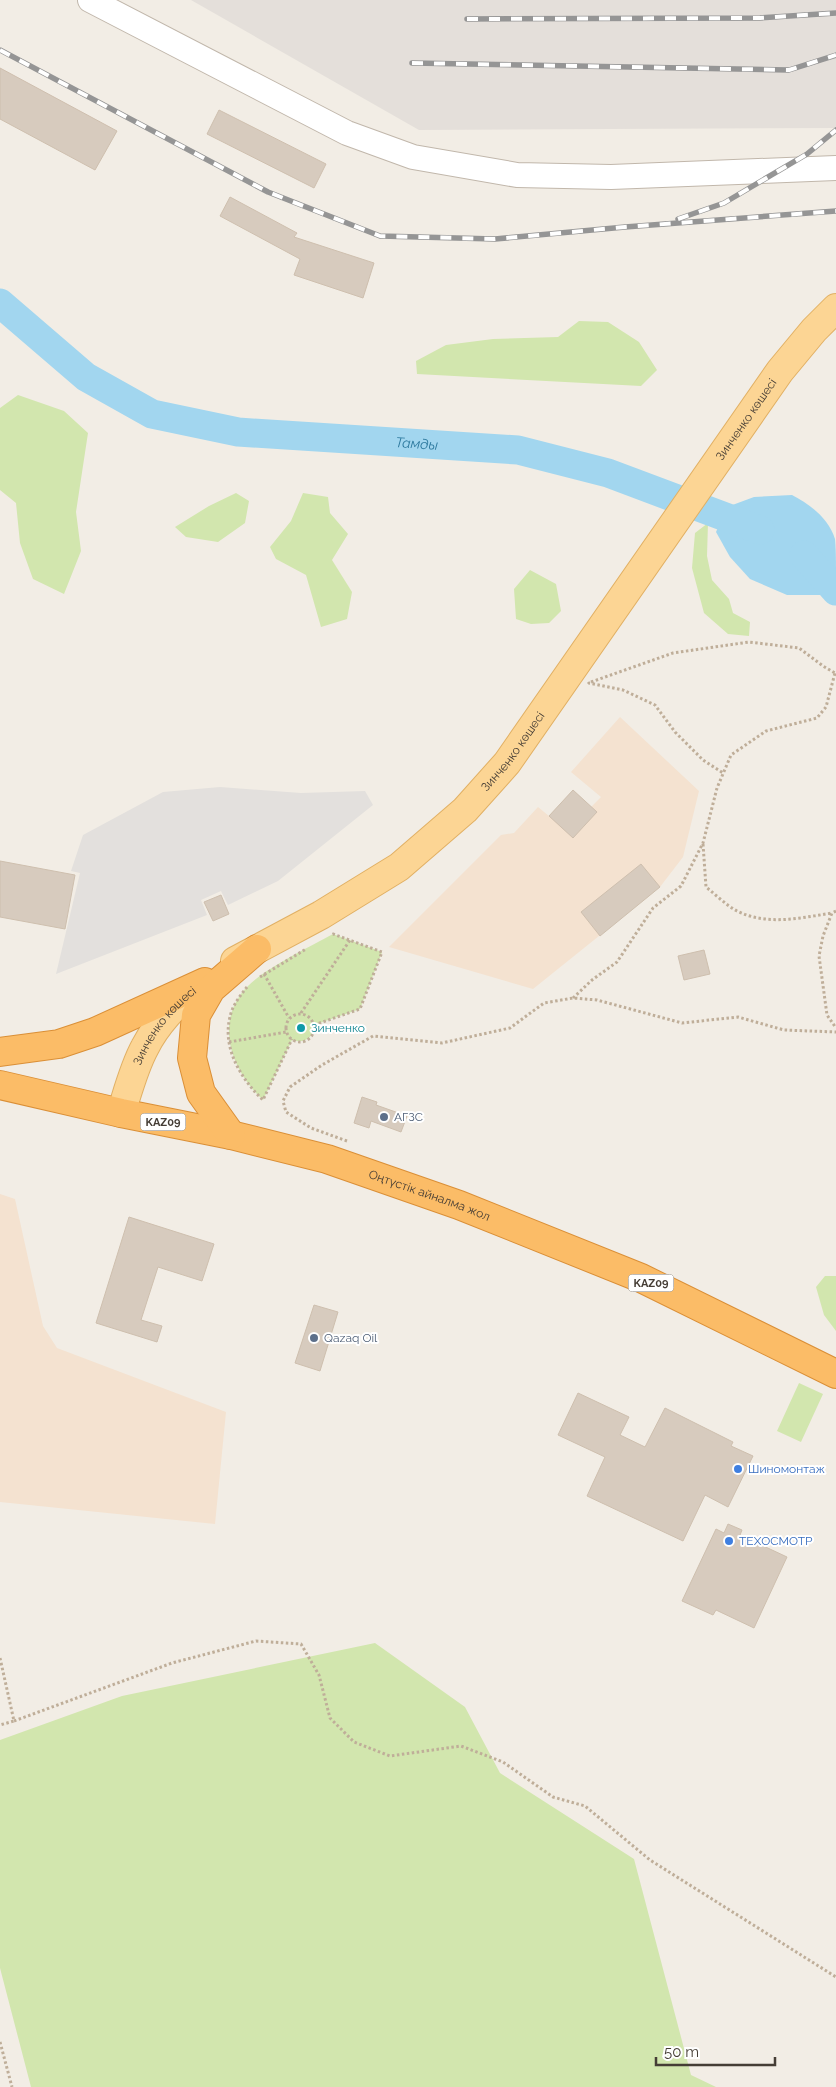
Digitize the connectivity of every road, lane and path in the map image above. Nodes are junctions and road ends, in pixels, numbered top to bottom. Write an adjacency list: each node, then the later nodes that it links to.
1 (90, 0): 2 (lane)
2 (836, 168)
3 (834, 314): 5 (main road, Зинченко көшесі)
4 (835, 673): 5 (path); 6 (path)
5 (579, 678): 6 (path); 12 (main road, Зинченко көшесі)
6 (723, 773): 7 (path)
7 (703, 843): 8 (path); 14 (path)
8 (834, 912): 18 (path)
9 (324, 939): 10 (path)
10 (350, 940): 15 (path); 17 (path)
11 (307, 949): 12 (path)
12 (261, 961): 13 (main road, Зинченко көшесі); 16 (path); 22 (path); 26 (highway)
13 (205, 982): 23 (highway); 25 (main road, Зинченко көшесі)
14 (573, 998): 20 (path); 27 (path)
15 (301, 1014): 16 (path); 17 (path)
16 (289, 1018): 19 (path)
17 (314, 1025): 21 (path)
18 (836, 1028)
19 (286, 1032): 21 (path); 22 (path)
20 (836, 1032)
21 (292, 1039): 22 (path)
22 (229, 1042)
23 (0, 1052)
24 (0, 1085): 25 (highway, Оңтүстік айналма жол / KAZ09)
25 (121, 1113): 26 (highway, Оңтүстік айналма жол / KAZ09)
26 (230, 1135): 28 (highway, Оңтүстік айналма жол / KAZ09)
27 (356, 1145)
28 (836, 1374)
29 (0, 1658): 30 (path)
30 (14, 1721): 31 (path); 32 (path)
31 (0, 1725)
32 (836, 1977)
33 (0, 2042): 34 (path)
34 (12, 2087)

